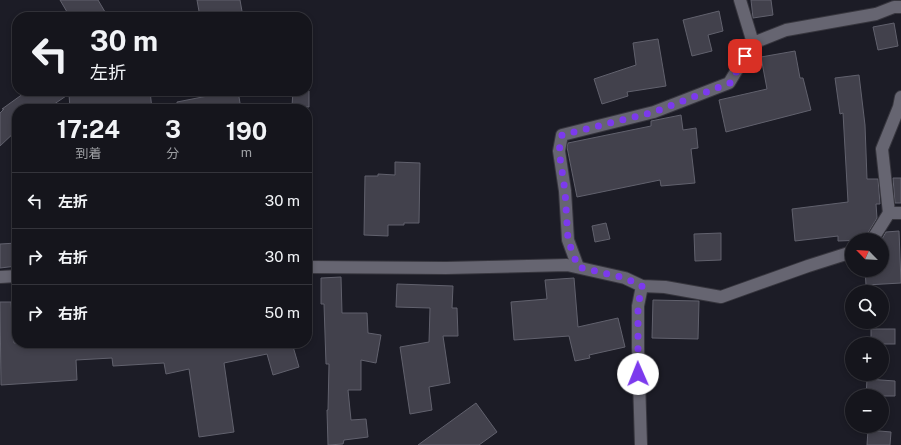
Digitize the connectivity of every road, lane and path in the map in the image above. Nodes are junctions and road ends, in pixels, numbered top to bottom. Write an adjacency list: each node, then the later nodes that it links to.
1 (740, 0): 3 (street)
2 (901, 7): 3 (street)
3 (753, 42): 9 (street)
4 (901, 96): 5 (street)
5 (895, 213): 6 (street)
6 (878, 233)
7 (845, 254): 12 (street)
8 (312, 267): 9 (street)
9 (578, 267): 12 (street)
10 (12, 276): 11 (street)
11 (0, 277)
12 (642, 286): 13 (street)
13 (641, 445)

